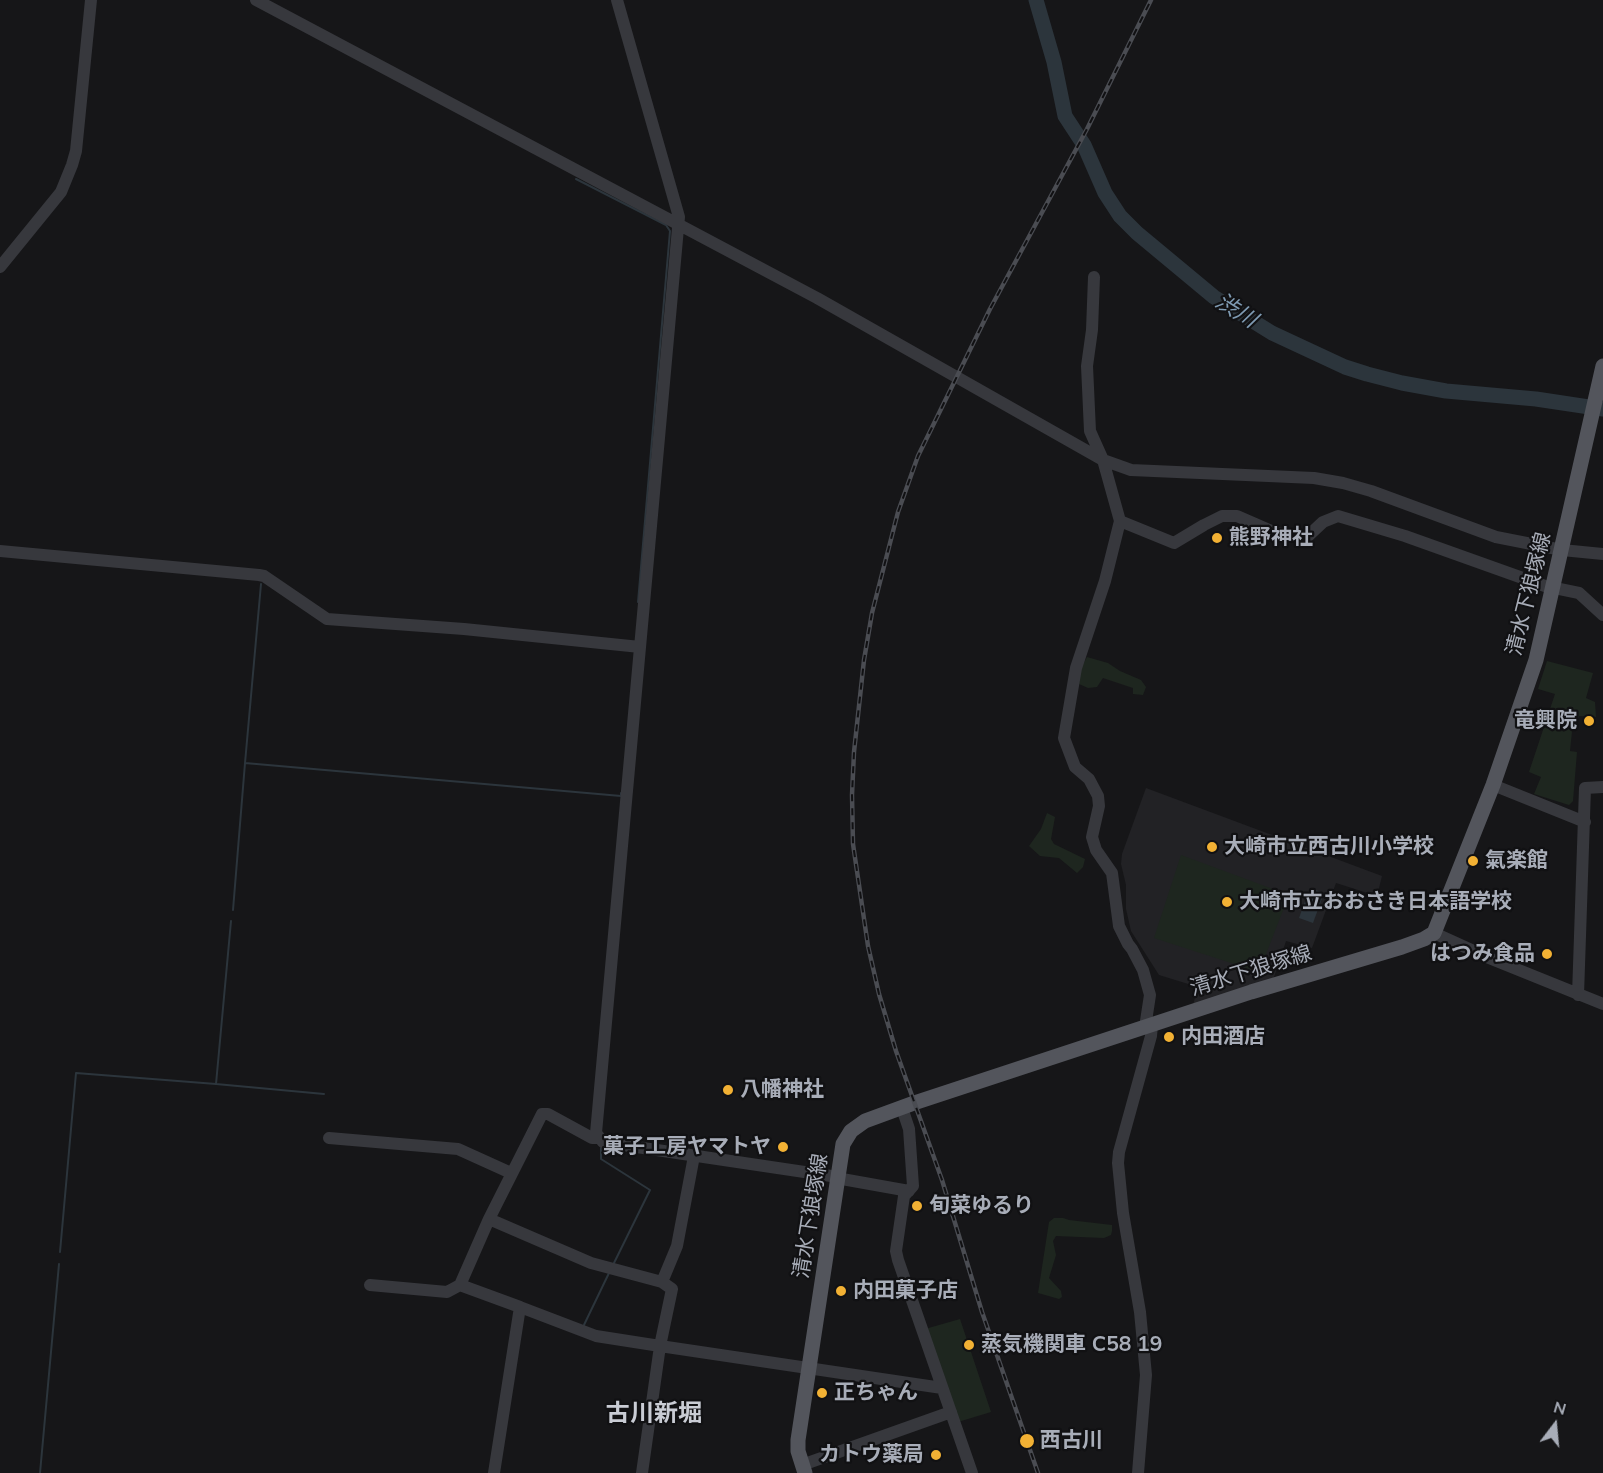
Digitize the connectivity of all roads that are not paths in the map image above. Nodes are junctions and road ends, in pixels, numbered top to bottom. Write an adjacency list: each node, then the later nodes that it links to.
1 (91, 0): 5 (street)
2 (256, 0): 4 (street)
3 (617, 0): 4 (street)
4 (678, 223): 8 (street); 15 (street)
5 (0, 267)
6 (1094, 278): 8 (street)
7 (1603, 366): 10 (main road, 清水下狼塚線)
8 (1103, 460): 9 (street); 10 (street)
9 (1120, 521): 13 (street); 22 (street)
10 (1562, 550): 12 (street); 13 (main road, 清水下狼塚線)
11 (0, 551): 15 (street)
12 (1603, 554)
13 (1552, 586): 14 (street); 16 (main road, 清水下狼塚線)
14 (1603, 615)
15 (640, 647): 25 (street)
16 (1493, 784): 18 (street); 19 (main road, 清水下狼塚線)
17 (1603, 787): 18 (street)
18 (1585, 822): 20 (street)
19 (1434, 933): 20 (street); 22 (main road, 清水下狼塚線)
20 (1578, 995): 21 (street)
21 (1603, 1004)
22 (1152, 1025): 23 (main road, 清水下狼塚線); 43 (street)
23 (902, 1108): 28 (main road, 清水下狼塚線); 29 (street)
24 (329, 1138): 27 (street)
25 (599, 1138): 26 (street); 27 (street)
26 (694, 1156): 28 (street); 31 (street)
27 (511, 1173): 30 (street)
28 (838, 1177): 29 (street); 36 (main road, 清水下狼塚線)
29 (909, 1191): 37 (street)
30 (489, 1219): 31 (street); 32 (street)
31 (662, 1282): 35 (street)
32 (460, 1285): 33 (street); 34 (street)
33 (370, 1286)
34 (520, 1307): 35 (street); 40 (street)
35 (660, 1346): 36 (street); 41 (street)
36 (809, 1368): 37 (street); 39 (main road, 清水下狼塚線)
37 (942, 1388): 38 (street)
38 (951, 1412): 39 (street); 42 (street)
39 (803, 1469)
40 (494, 1473)
41 (642, 1473)
42 (972, 1473)
43 (1138, 1473)

